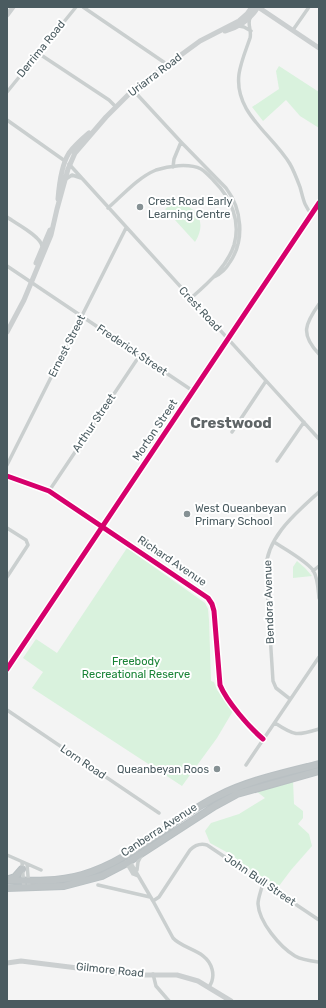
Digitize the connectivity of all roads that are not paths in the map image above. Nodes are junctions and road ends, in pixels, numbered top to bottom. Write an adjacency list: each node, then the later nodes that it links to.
1 (14, 7): 7 (street)
2 (76, 7): 14 (street, Derrima Road)
3 (83, 7): 15 (street)
4 (252, 7): 12 (street, Uriarra Road)
5 (258, 7): 8 (street, Uriarra Road); 10 (street)
6 (309, 7): 10 (street)
7 (7, 15)
8 (250, 18): 9 (street, Uriarra Road); 11 (street)
9 (239, 26): 11 (street); 12 (street, Uriarra Road)
10 (293, 30): 13 (street)
11 (251, 32): 32 (street)
12 (207, 36): 15 (street, Uriarra Road)
13 (319, 48)
14 (38, 53): 17 (street, Derrima Road); 18 (street)
15 (168, 65): 16 (street, Uriarra Road)
16 (133, 90): 18 (street, Uriarra Road); 20 (street)
17 (7, 92)
18 (116, 107): 23 (street, Uriarra Road)
19 (7, 120): 23 (street, Crest Road)
20 (181, 142): 21 (street); 22 (street)
21 (176, 154): 24 (street); 25 (street)
22 (198, 161): 26 (street); 40 (street)
23 (67, 163): 27 (street, Crest Road); 28 (street, Uriarra Road); 31 (street, Uriarra Road)
24 (173, 167): 25 (street); 26 (street)
25 (163, 168): 30 (street)
26 (202, 170): 40 (street)
27 (82, 179): 28 (street); 30 (street, Crest Road)
28 (65, 180): 31 (street, Uriarra Road)
29 (319, 204): 32 (street, Morton Street)
30 (108, 208): 35 (street, Crest Road)
31 (57, 209): 34 (street, Uriarra Road)
32 (312, 214): 46 (street, Morton Street)
33 (7, 217): 37 (street)
34 (54, 221): 36 (street, Uriarra Road); 41 (street, Uriarra Road)
35 (126, 228): 42 (street, Crest Road); 44 (street, Ernest Street)
36 (48, 234): 37 (street); 38 (street, Uriarra Road)
37 (37, 237): 38 (street)
38 (42, 246): 41 (street, Uriarra Road)
39 (7, 266): 41 (street, Frederick Street)
40 (214, 277): 42 (street)
41 (32, 280): 44 (street, Frederick Street); 45 (street, Uriarra Road)
42 (190, 299): 46 (street, Crest Road)
43 (319, 304): 47 (street)
44 (82, 316): 48 (street, Frederick Street); 55 (street, Ernest Street)
45 (7, 332)
46 (228, 339): 49 (street, Crest Road); 50 (street, Morton Street)
47 (319, 354)
48 (140, 355): 50 (street, Frederick Street); 57 (street, Arthur Street)
49 (266, 381): 51 (street, Crest Road); 52 (street)
50 (193, 391): 59 (street, Morton Street)
51 (304, 422): 53 (street, Crest Road); 54 (street)
52 (232, 432)
53 (319, 439)
54 (277, 461)
55 (7, 465)
56 (7, 476): 57 (street, Richard Avenue)
57 (49, 490): 59 (street, Richard Avenue)
58 (319, 492): 61 (street, Bendora Avenue)
59 (102, 527): 67 (street, Morton Street); 72 (street, Richard Avenue)
60 (7, 528): 64 (street)
61 (274, 542): 63 (street); 68 (street, Bendora Avenue)
62 (319, 566): 63 (street)
63 (313, 571): 65 (street)
64 (7, 577)
65 (319, 598)
66 (319, 656): 68 (street)
67 (7, 669)
68 (290, 699): 70 (street)
69 (7, 710): 76 (street, Lorn Road)
70 (275, 723): 71 (street); 72 (street)
71 (319, 729)
72 (264, 739): 74 (street)
73 (319, 764): 79 (highway, Canberra Avenue)
74 (246, 765)
75 (319, 771): 77 (highway, Canberra Avenue)
76 (159, 813)
77 (143, 853): 79 (highway, Canberra Avenue); 82 (street)
78 (7, 856): 80 (street)
79 (126, 860): 82 (street); 84 (highway, Canberra Avenue); 88 (highway, Canberra Avenue)
80 (23, 865): 81 (street); 83 (highway); 84 (street); 84 (street)
81 (41, 870)
82 (137, 874): 89 (street)
83 (7, 880): 84 (highway, Canberra Avenue)
84 (26, 881): 88 (street)
85 (263, 882): 89 (street, John Bull Street); 90 (street, John Bull Street); 92 (street)
86 (98, 885): 89 (street)
87 (7, 888): 88 (highway, Canberra Avenue)
88 (26, 888)
89 (152, 899): 94 (street)
90 (319, 920)
91 (7, 962): 93 (street, Gilmore Road)
92 (319, 962)
93 (153, 974): 94 (street, Gilmore Road); 95 (street)
94 (209, 987): 96 (street, Gilmore Road)
95 (169, 1001)
96 (232, 1001)

